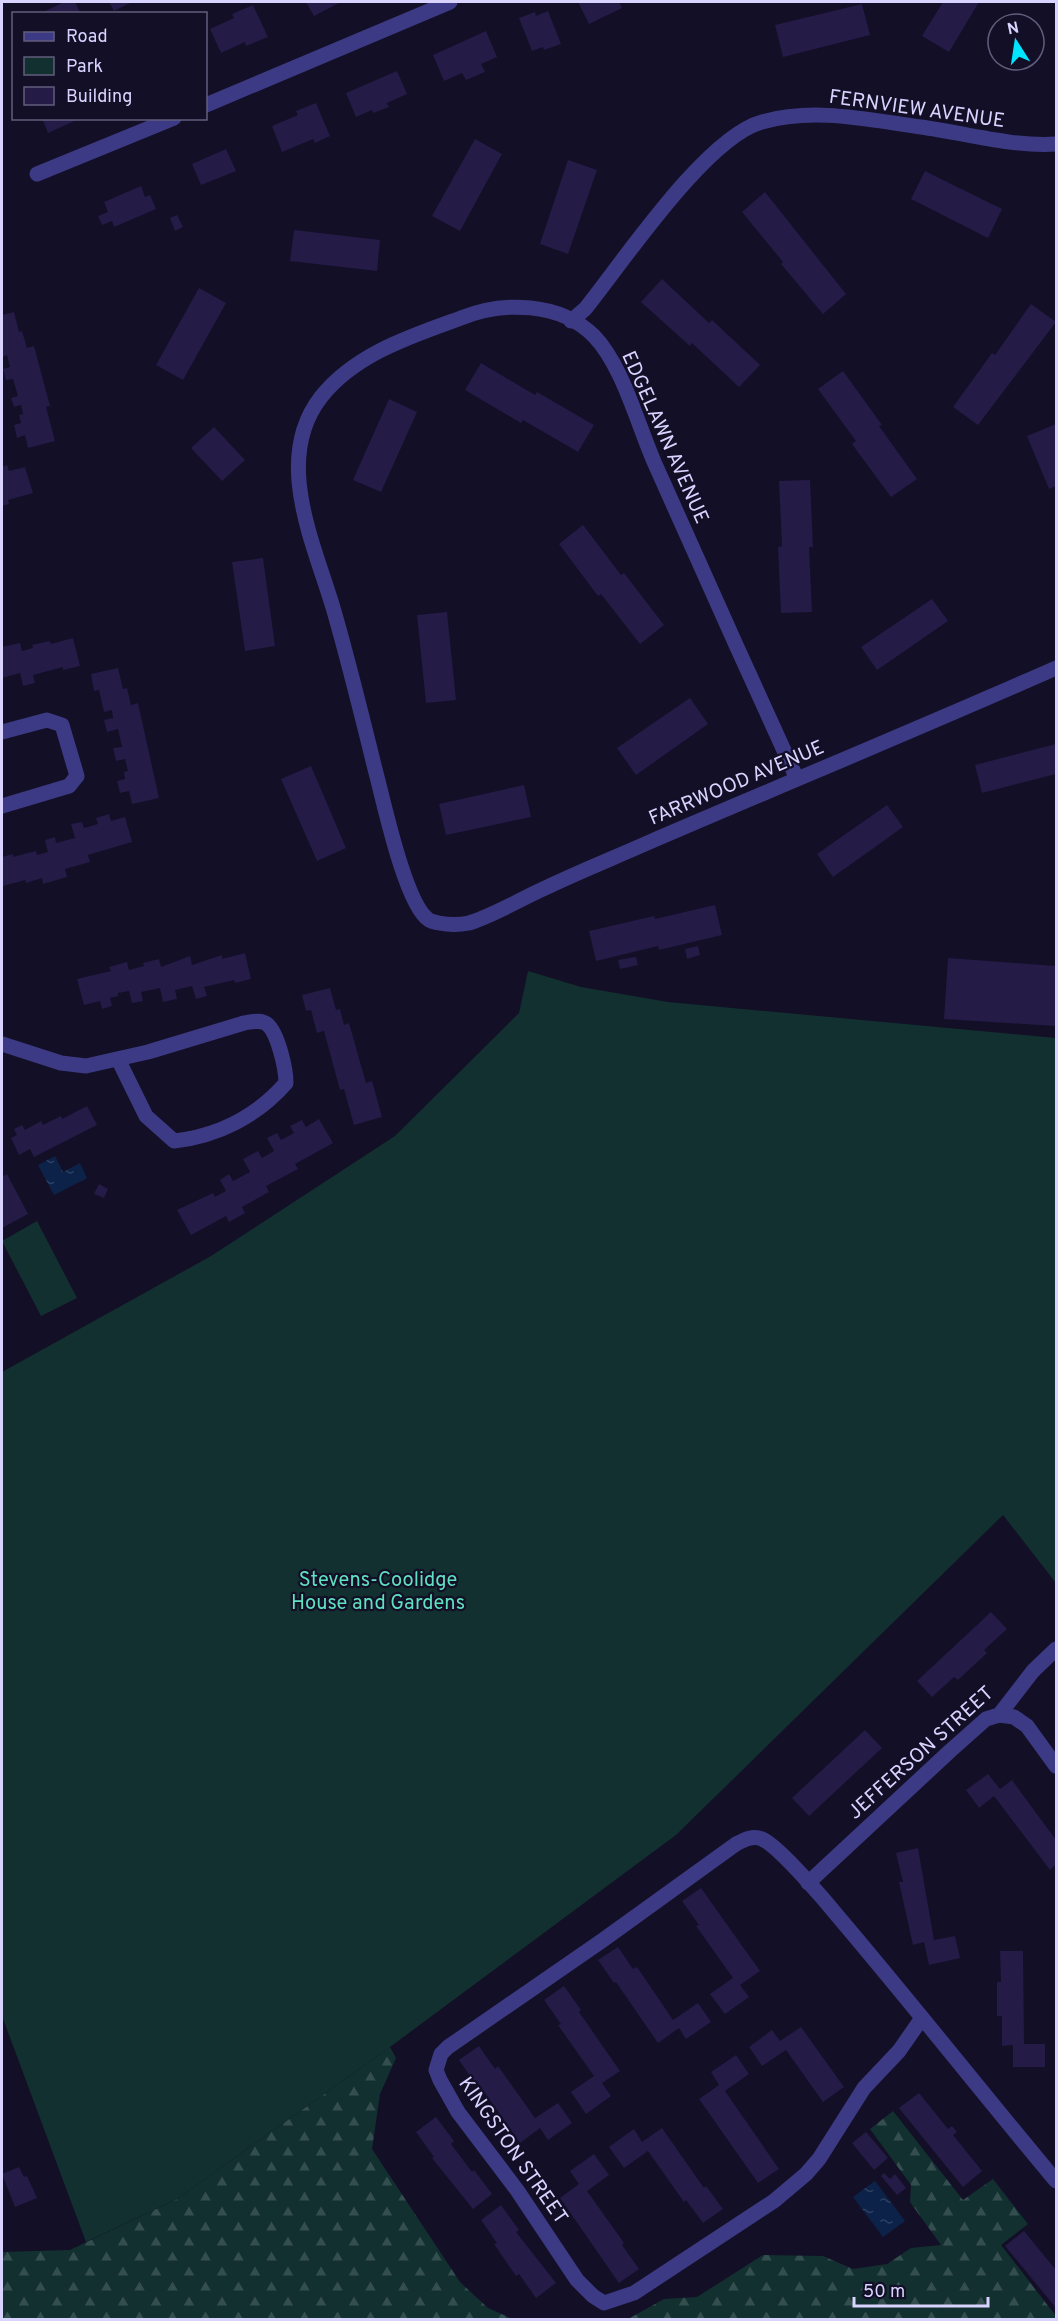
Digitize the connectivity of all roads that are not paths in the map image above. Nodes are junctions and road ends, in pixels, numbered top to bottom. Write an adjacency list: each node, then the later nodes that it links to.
1 (450, 2): 2 (street)
2 (207, 105)
3 (169, 120): 5 (street)
4 (1056, 144): 6 (street, FERNVIEW AVENUE)
5 (37, 174)
6 (572, 321): 9 (street, EDGELAWN AVENUE); 11 (street, EDGELAWN AVENUE)
7 (1056, 668): 9 (street, FARRWOOD AVENUE)
8 (2, 732): 10 (street)
9 (797, 779): 11 (street, FARRWOOD AVENUE)
10 (2, 806)
11 (431, 922)
12 (2, 1044): 13 (street)
13 (118, 1059): 13 (street)
14 (1056, 1649): 15 (street, JEFFERSON STREET)
15 (999, 1715): 16 (street); 17 (street, JEFFERSON STREET)
16 (1056, 1766)
17 (808, 1883): 18 (street, KINGSTON STREET); 18 (street, KINGSTON STREET)
18 (922, 2018): 19 (street, KINGSTON STREET)
19 (1056, 2181)

